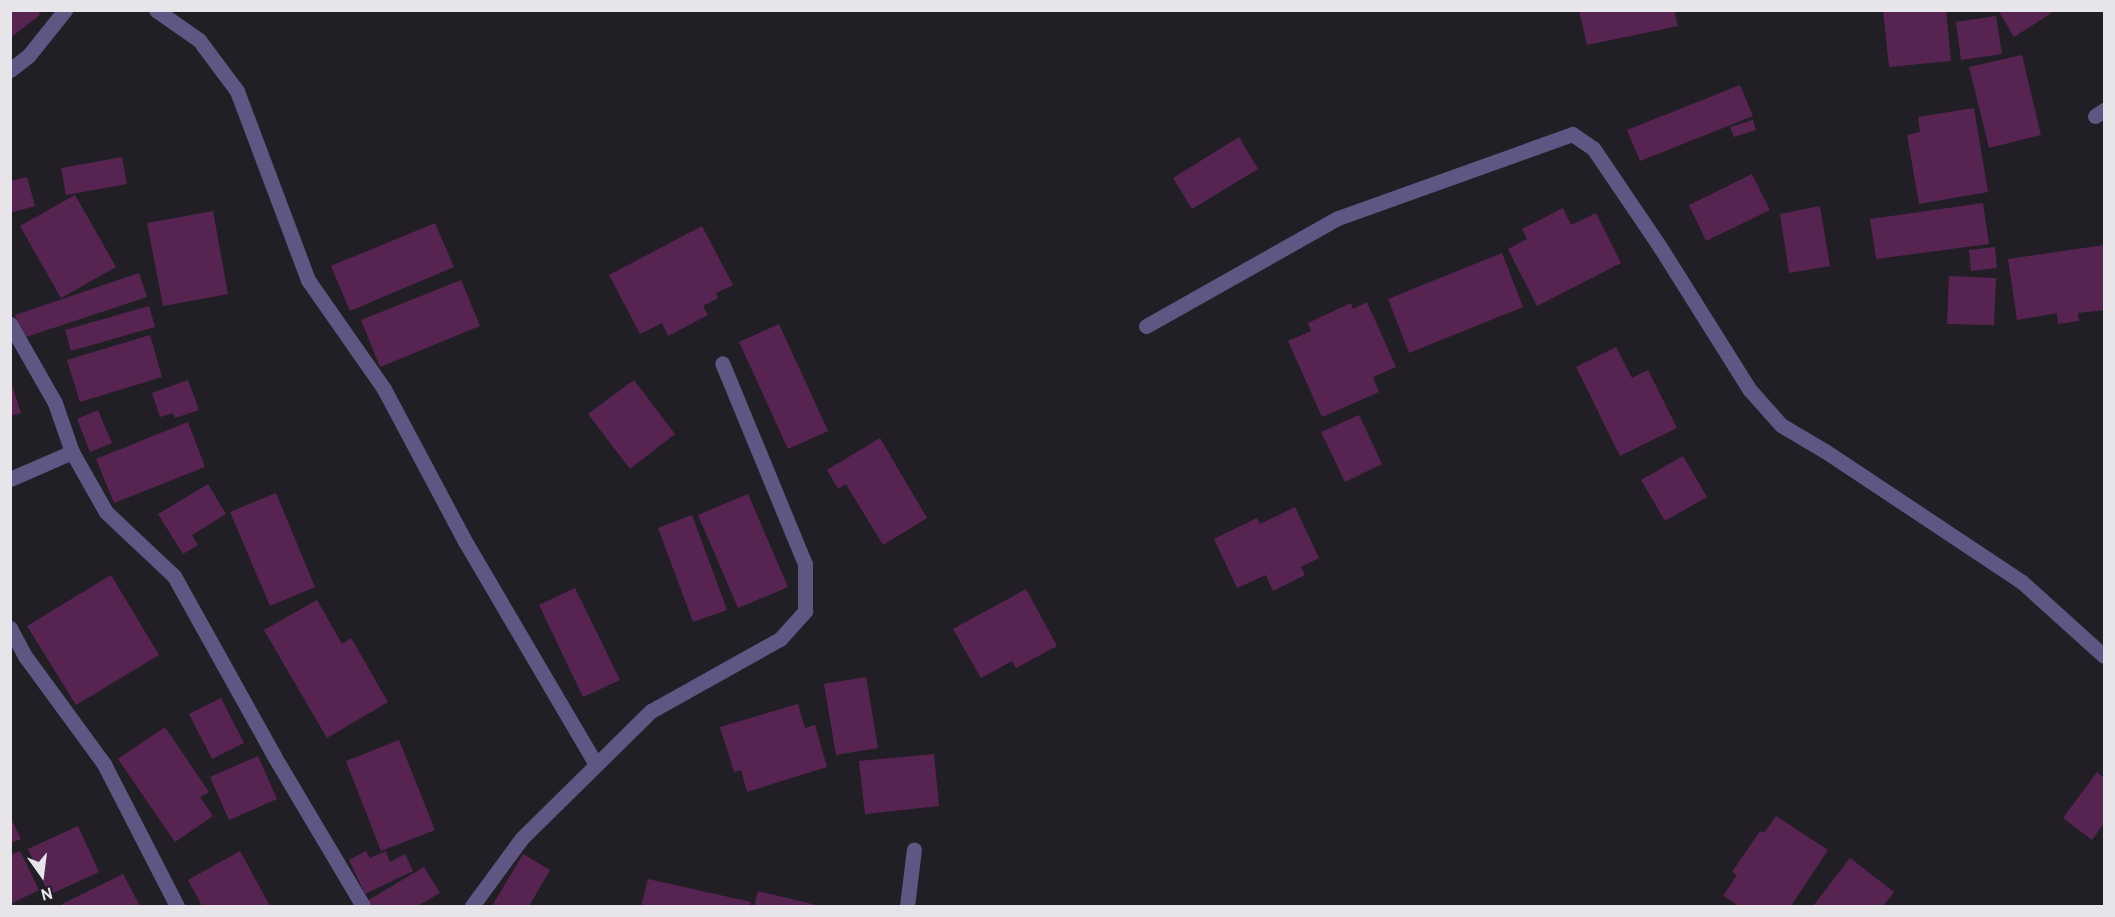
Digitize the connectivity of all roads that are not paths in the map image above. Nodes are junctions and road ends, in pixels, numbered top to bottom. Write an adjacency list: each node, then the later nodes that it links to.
1 (64, 10): 3 (street)
2 (156, 10): 11 (street)
3 (10, 70)
4 (10, 324): 7 (street)
5 (1146, 326): 10 (street)
6 (722, 363): 11 (street)
7 (72, 452): 8 (street); 14 (street)
8 (10, 479)
9 (10, 628): 13 (street)
10 (2104, 656)
11 (596, 765): 15 (street)
12 (914, 849): 16 (street)
13 (177, 906)
14 (363, 906)
15 (472, 906)
16 (908, 906)

